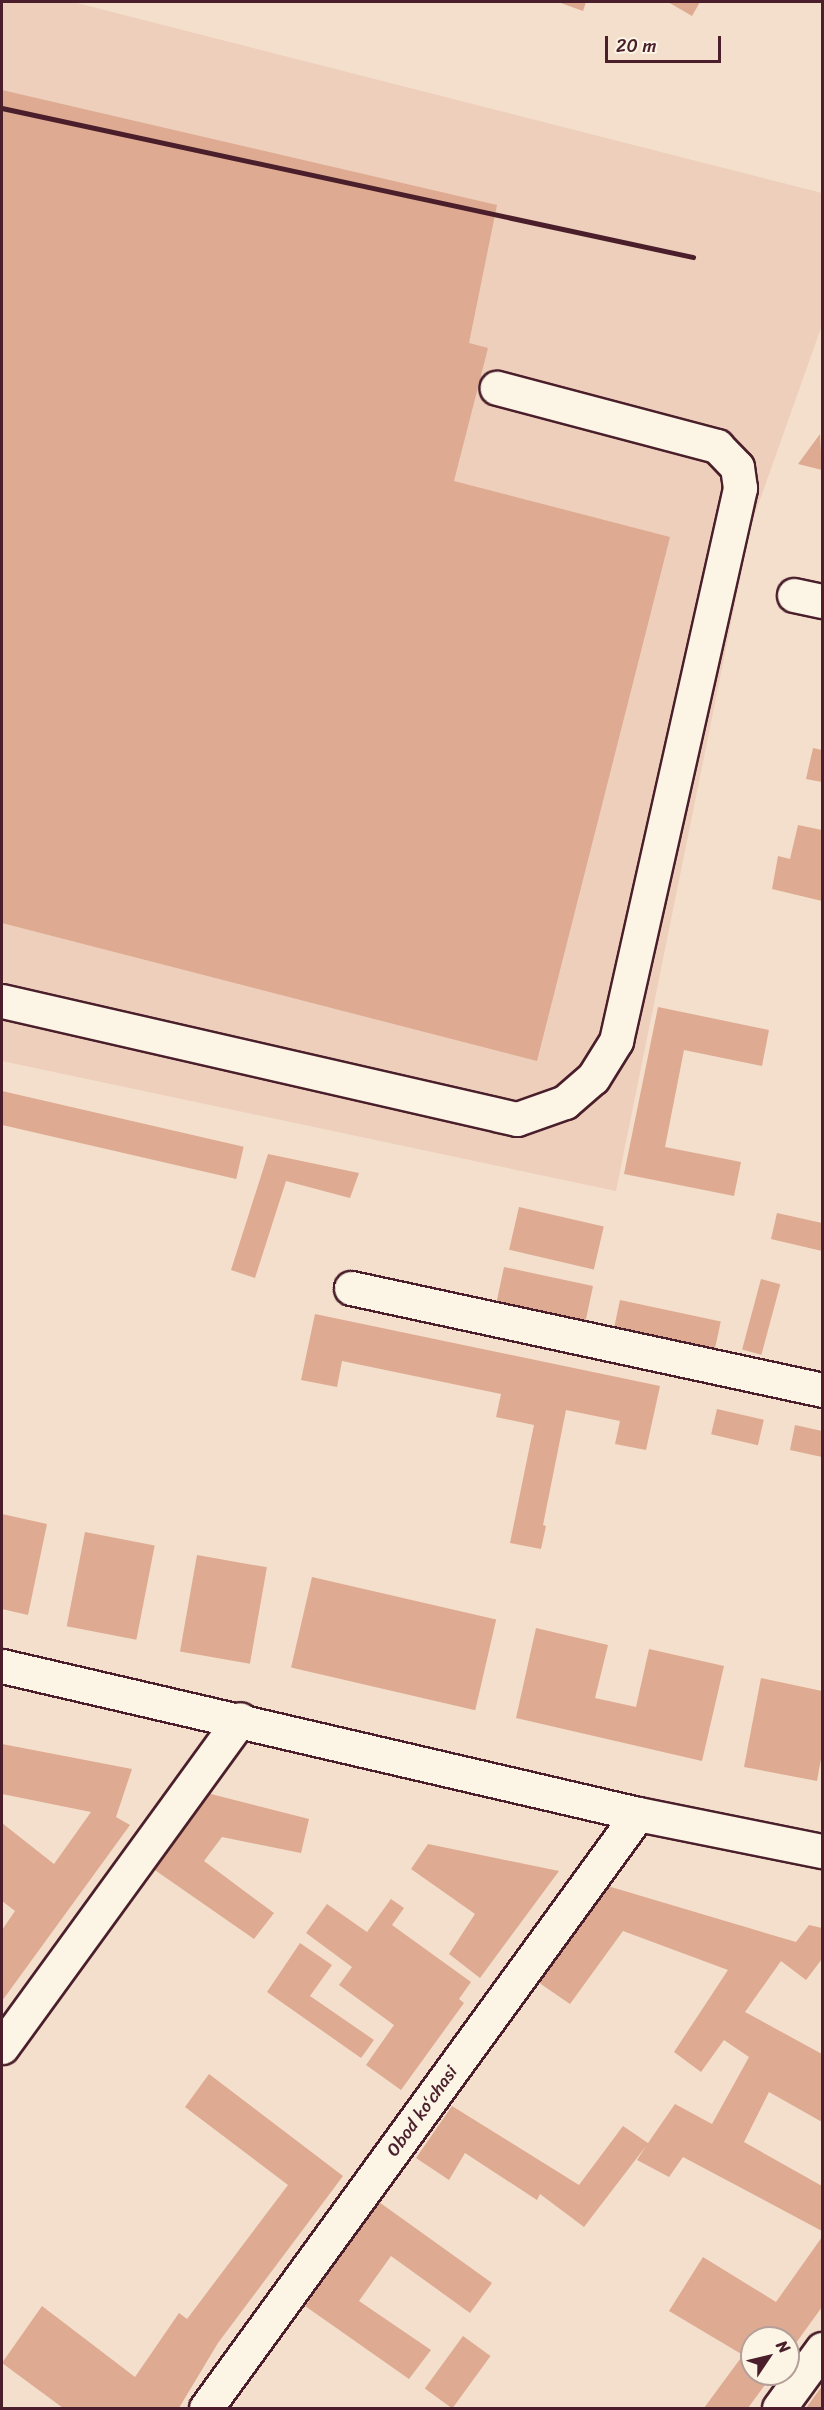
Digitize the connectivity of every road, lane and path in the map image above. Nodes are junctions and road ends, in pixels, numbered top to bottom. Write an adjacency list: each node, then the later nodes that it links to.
1 (497, 388): 2 (street)
2 (2, 1001)
3 (351, 1288): 4 (street)
4 (822, 1390)
5 (2, 1666): 6 (street)
6 (240, 1719): 7 (street); 9 (street)
7 (638, 1814): 8 (street); 11 (street, Obod koʻchasi)
8 (822, 1851)
9 (2, 2047)
10 (822, 2349): 12 (street)
11 (206, 2409)
12 (779, 2409)

